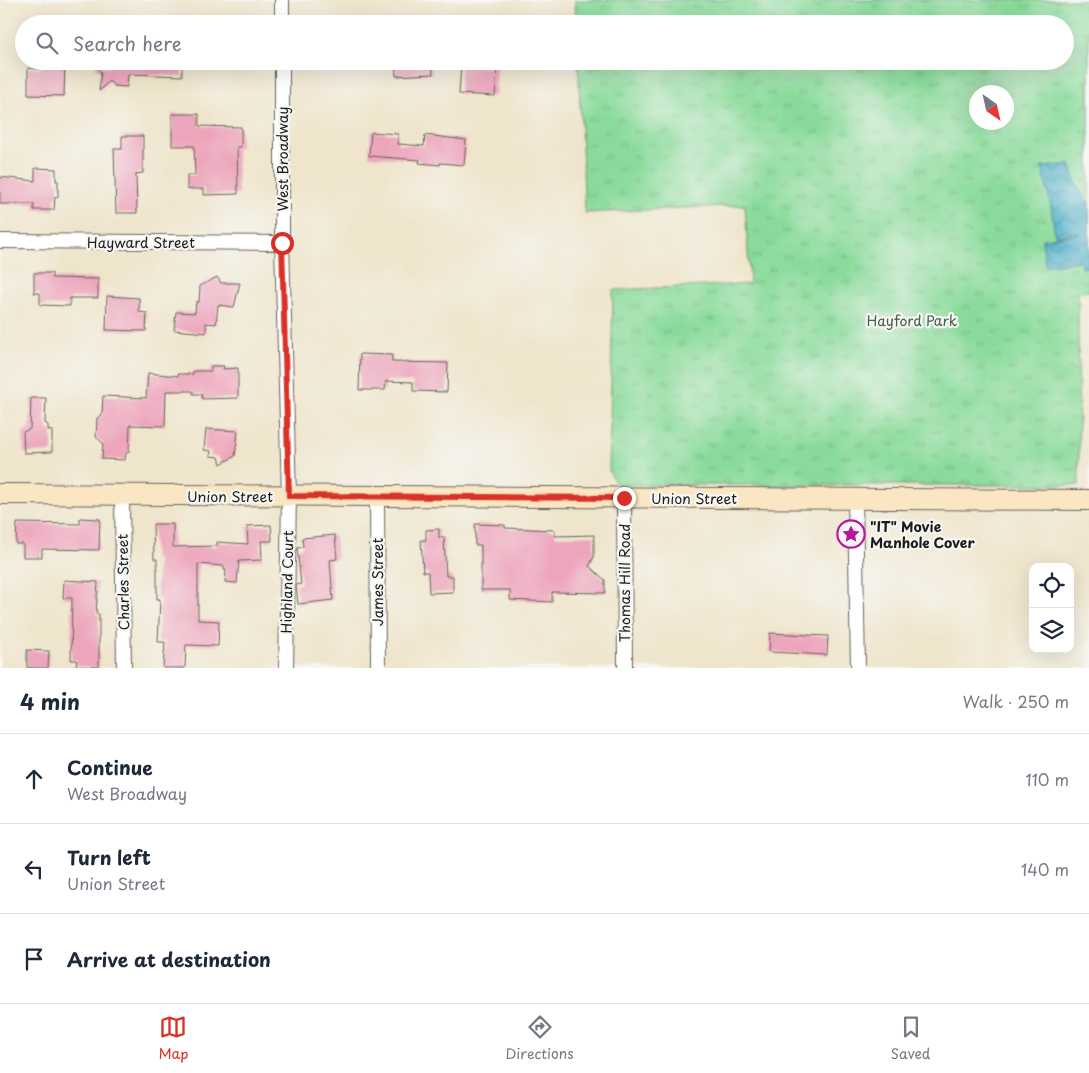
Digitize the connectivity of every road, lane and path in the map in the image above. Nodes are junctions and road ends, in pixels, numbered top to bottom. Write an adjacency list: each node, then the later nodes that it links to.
1 (282, 0): 2 (street)
2 (282, 15)
3 (282, 70): 5 (street, West Broadway)
4 (0, 241): 5 (street, Hayward Street)
5 (282, 243): 8 (street, West Broadway)
6 (0, 494): 7 (main road, Union Street)
7 (122, 495): 8 (main road, Union Street); 13 (street, Charles Street)
8 (289, 496): 9 (main road, Union Street); 14 (street, Highland Court)
9 (377, 496): 10 (main road, Union Street); 15 (street, James Street)
10 (624, 498): 11 (main road, Union Street); 16 (street, Thomas Hill Road)
11 (855, 499): 12 (main road, Union Street); 17 (street)
12 (1089, 500)
13 (124, 668)
14 (286, 668)
15 (378, 668)
16 (625, 668)
17 (858, 668)

